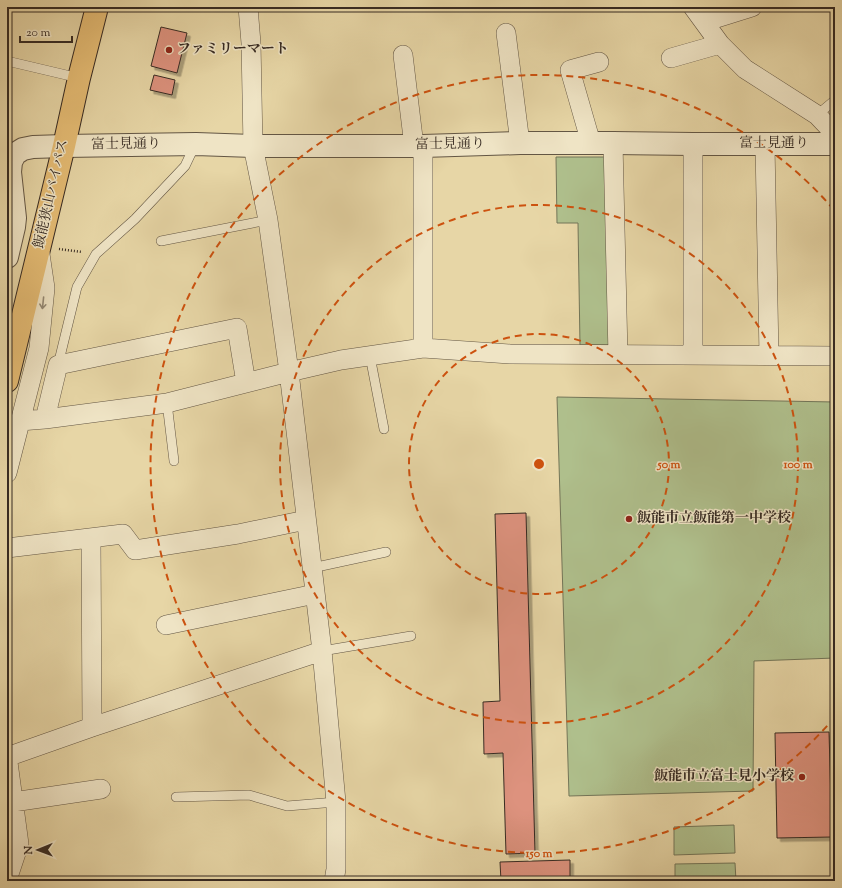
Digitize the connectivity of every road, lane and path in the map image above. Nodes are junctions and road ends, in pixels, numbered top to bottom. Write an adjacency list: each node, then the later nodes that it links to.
1 (97, 7): 12 (highway, 飯能狭山バイパス)
2 (248, 7): 24 (street)
3 (693, 7): 5 (street)
4 (752, 7): 5 (street)
5 (704, 22): 7 (street)
6 (506, 34): 19 (street)
7 (720, 44): 9 (street); 14 (street)
8 (403, 55): 25 (street)
9 (671, 58)
10 (7, 61): 12 (lane)
11 (599, 62): 16 (street)
12 (79, 78): 23 (highway, 飯能狭山バイパス)
13 (835, 100): 14 (lane)
14 (817, 115): 15 (street)
15 (835, 134)
16 (591, 143): 17 (street, 富士見通り); 19 (street, 富士見通り)
17 (613, 143): 20 (street, 富士見通り); 33 (street)
18 (196, 144): 23 (street, 富士見通り); 24 (street, 富士見通り); 30 (lane)
19 (520, 144): 25 (street, 富士見通り)
20 (693, 144): 22 (street, 富士見通り); 35 (street)
21 (835, 144): 22 (street, 富士見通り)
22 (765, 145): 36 (street)
23 (64, 146): 26 (street, 富士見通り); 29 (highway, 飯能狭山バイパス)
24 (253, 146): 25 (street, 富士見通り); 27 (street)
25 (419, 146): 32 (street)
26 (9, 187): 31 (street)
27 (268, 220): 28 (lane); 39 (street)
28 (161, 241)
29 (40, 249): 30 (path); 40 (highway, 飯能狭山バイパス); 44 (street, one-way to 44)
30 (96, 254): 38 (lane)
31 (7, 257)
32 (423, 348): 33 (street); 34 (street)
33 (618, 355): 35 (street)
34 (370, 356): 39 (street); 45 (lane)
35 (693, 356): 36 (street)
36 (769, 356): 37 (street)
37 (835, 356)
38 (58, 365): 41 (street); 43 (street)
39 (289, 372): 41 (street); 48 (street)
40 (7, 382)
41 (246, 383): 42 (street)
42 (167, 403): 43 (street); 46 (lane)
43 (45, 419): 44 (street)
44 (20, 421): 47 (street)
45 (384, 429)
46 (174, 461)
47 (7, 473)
48 (306, 520): 49 (street); 52 (street)
49 (91, 538): 50 (street); 57 (street)
50 (7, 548)
51 (386, 552): 52 (lane)
52 (312, 568): 53 (street)
53 (315, 594): 54 (street); 56 (street)
54 (166, 625)
55 (411, 636): 56 (lane)
56 (322, 650): 57 (street); 62 (street)
57 (92, 727): 58 (street)
58 (7, 756): 61 (street)
59 (101, 789): 61 (street)
60 (176, 797): 62 (lane)
61 (13, 802): 63 (street)
62 (336, 802): 64 (street)
63 (7, 880)
64 (334, 881)

